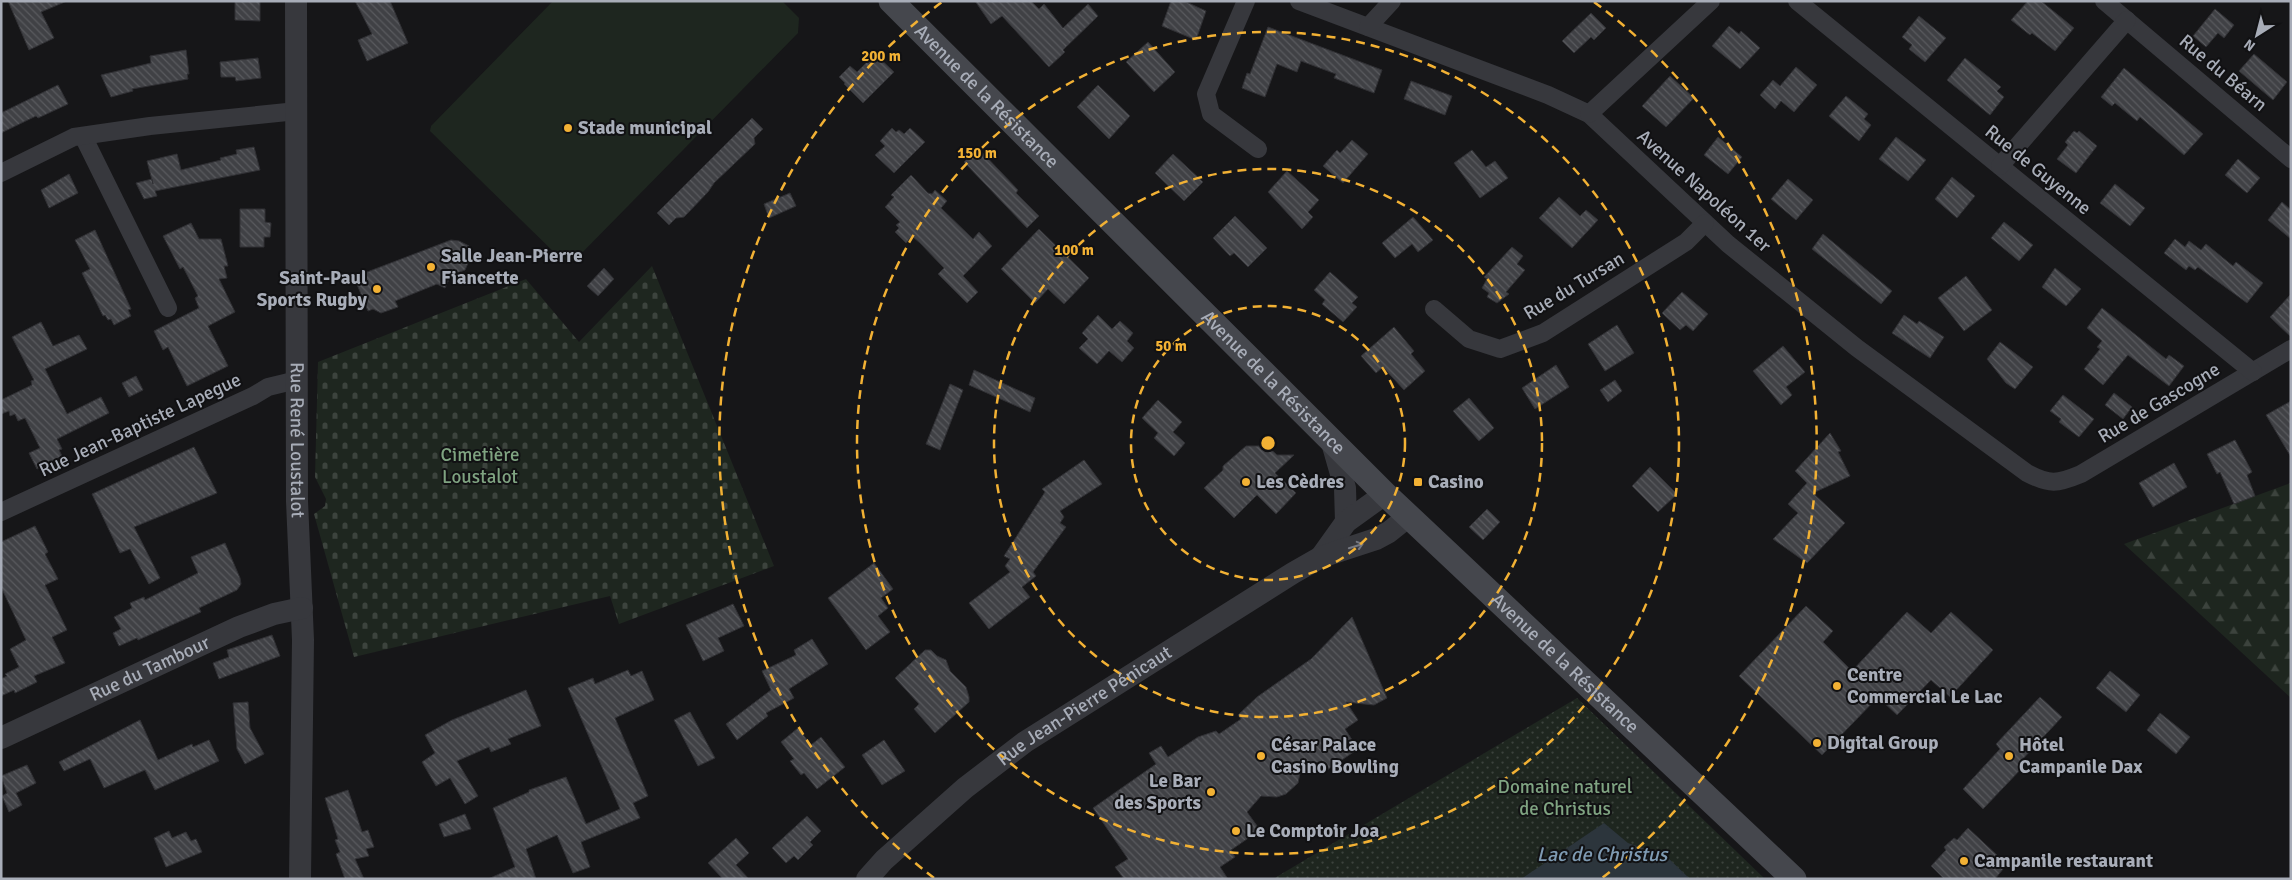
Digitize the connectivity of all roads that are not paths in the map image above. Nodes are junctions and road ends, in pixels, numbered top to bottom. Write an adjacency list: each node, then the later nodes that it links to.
1 (296, 1): 11 (street, Rue René Loustalot)
2 (891, 1): 24 (main road, Avenue de la Résistance)
3 (1246, 1): 14 (street)
4 (1299, 1): 10 (street, Avenue Napoléon 1er)
5 (1392, 1): 10 (street)
6 (1711, 1): 12 (street)
7 (1797, 1): 16 (street, Rue de Guyenne)
8 (2104, 1): 9 (street, Rue du Béarn)
9 (2127, 20): 15 (street, Rue du Béarn); 16 (street)
10 (1368, 27): 12 (street, Avenue Napoléon 1er)
11 (297, 111): 13 (street); 23 (street, Rue René Loustalot)
12 (1588, 114): 18 (street, Avenue Napoléon 1er)
13 (83, 136): 17 (street); 19 (street)
14 (1258, 149)
15 (2291, 159)
16 (2000, 166): 22 (street, Rue de Guyenne)
17 (1, 173)
18 (1705, 223): 20 (street, Rue du Tursan); 25 (street, Avenue Napoléon 1er)
19 (168, 308)
20 (1434, 309)
21 (2291, 349): 22 (street, Rue de Gascogne)
22 (2254, 372): 25 (street, Rue de Gascogne)
23 (297, 380): 27 (street, Rue Jean-Baptiste Lapegue); 31 (street, Rue René Loustalot)
24 (1331, 439): 26 (main road, Avenue de la Résistance); 29 (street)
25 (2044, 482)
26 (1386, 494): 28 (main road, Avenue de la Résistance); 29 (street, Rue Jean-Pierre Pénicaut)
27 (1, 512)
28 (1409, 516): 30 (street, Rue Jean-Pierre Pénicaut, one-way to 28); 35 (main road, Avenue de la Résistance)
29 (1346, 522): 30 (street, Rue Jean-Pierre Pénicaut)
30 (1321, 557): 34 (street, Rue Jean-Pierre Pénicaut)
31 (302, 608): 32 (street, Rue du Tambour); 33 (street, Rue René Loustalot)
32 (1, 738)
33 (300, 879)
34 (867, 879)
35 (1794, 879)

